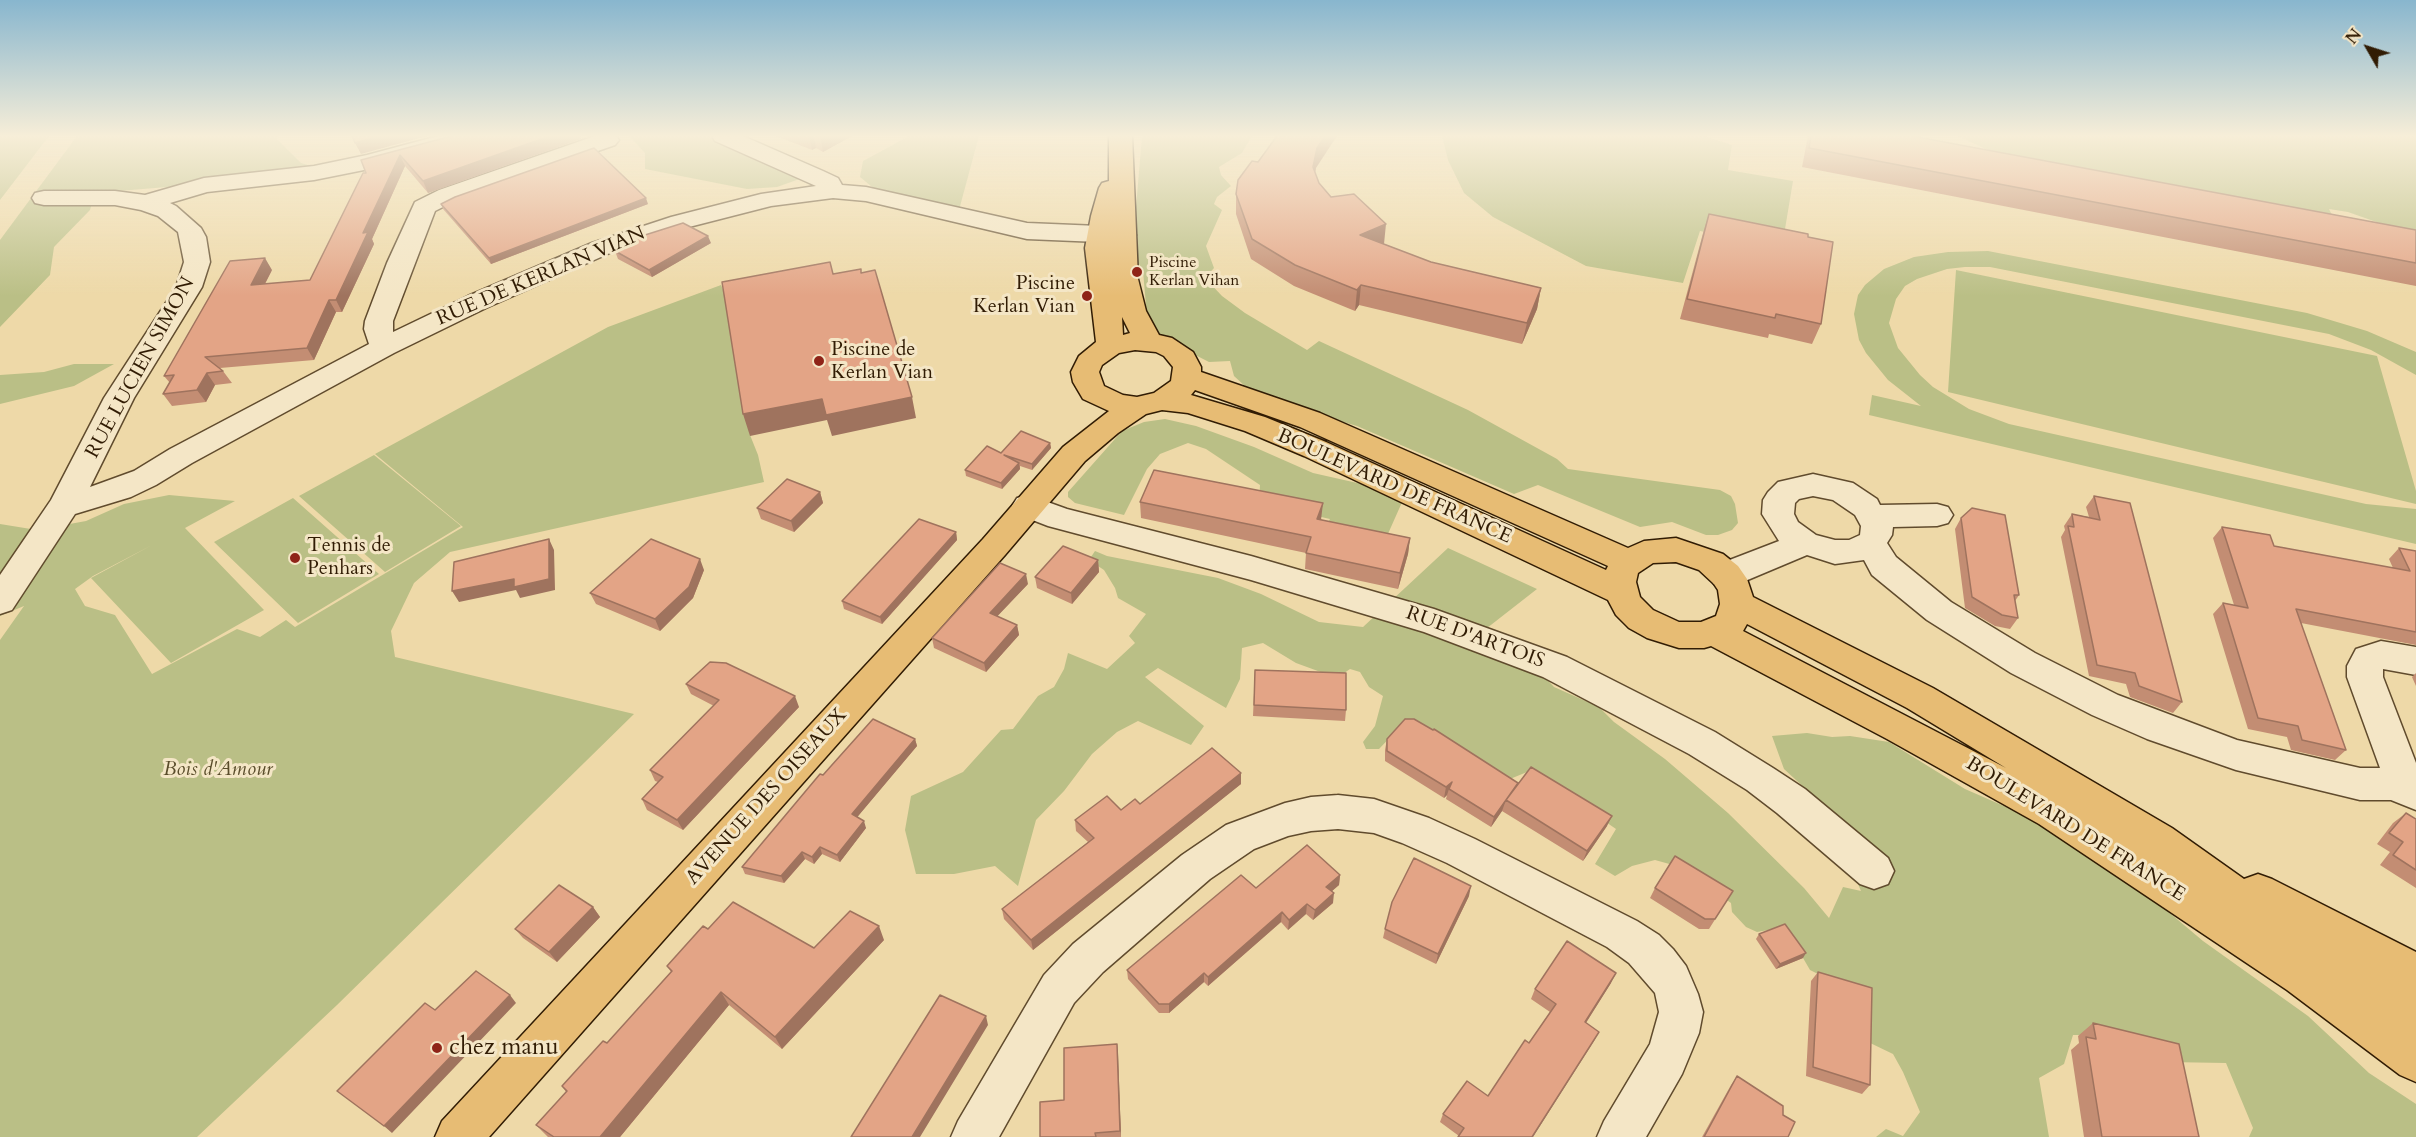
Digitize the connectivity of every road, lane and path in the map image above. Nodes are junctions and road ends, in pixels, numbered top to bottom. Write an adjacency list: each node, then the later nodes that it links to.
1 (191, 189): 7 (street)
2 (465, 189): 11 (street)
3 (821, 189): 11 (street, RUE DE KERLAN VIAN)
4 (841, 189): 8 (street, RUE DE KERLAN VIAN)
5 (1117, 189): 8 (main road)
6 (44, 198): 7 (street, RUE LUCIEN SIMON)
7 (146, 203): 17 (street, RUE LUCIEN SIMON)
8 (1111, 235): 9 (main road); 10 (main road)
9 (1148, 341): 10 (main road); 12 (main road)
10 (1110, 346): 13 (main road)
11 (384, 347): 16 (street, RUE DE KERLAN VIAN)
12 (1187, 377): 14 (main road); 23 (main road, BOULEVARD DE FRANCE)
13 (1093, 392): 14 (main road); 15 (main road, AVENUE DES OISEAUX)
14 (1150, 403): 15 (main road, AVENUE DES OISEAUX); 23 (main road, BOULEVARD DE FRANCE)
15 (1074, 454): 19 (main road, AVENUE DES OISEAUX)
16 (181, 456): 17 (street); 18 (street, RUE DE KERLAN VIAN)
17 (88, 462): 18 (street, RUE LUCIEN SIMON)
18 (64, 506): 25 (street, RUE LUCIEN SIMON)
19 (1028, 506): 29 (street, RUE D'ARTOIS); 33 (main road, AVENUE DES OISEAUX)
20 (1937, 515): 22 (street)
21 (1809, 542): 22 (street); 22 (street); 24 (street)
22 (1876, 542): 27 (street)
23 (1625, 577): 24 (main road); 24 (main road)
24 (1722, 593): 28 (main road, BOULEVARD DE FRANCE); 32 (main road, BOULEVARD DE FRANCE)
25 (0, 601)
26 (2416, 661): 27 (street)
27 (2411, 792)
28 (2158, 840): 30 (main road); 31 (main road, BOULEVARD DE FRANCE)
29 (1875, 871)
30 (2416, 974)
31 (2416, 1013)
32 (2415, 1059)
33 (458, 1137)
34 (974, 1137): 35 (street)
35 (1620, 1137)

